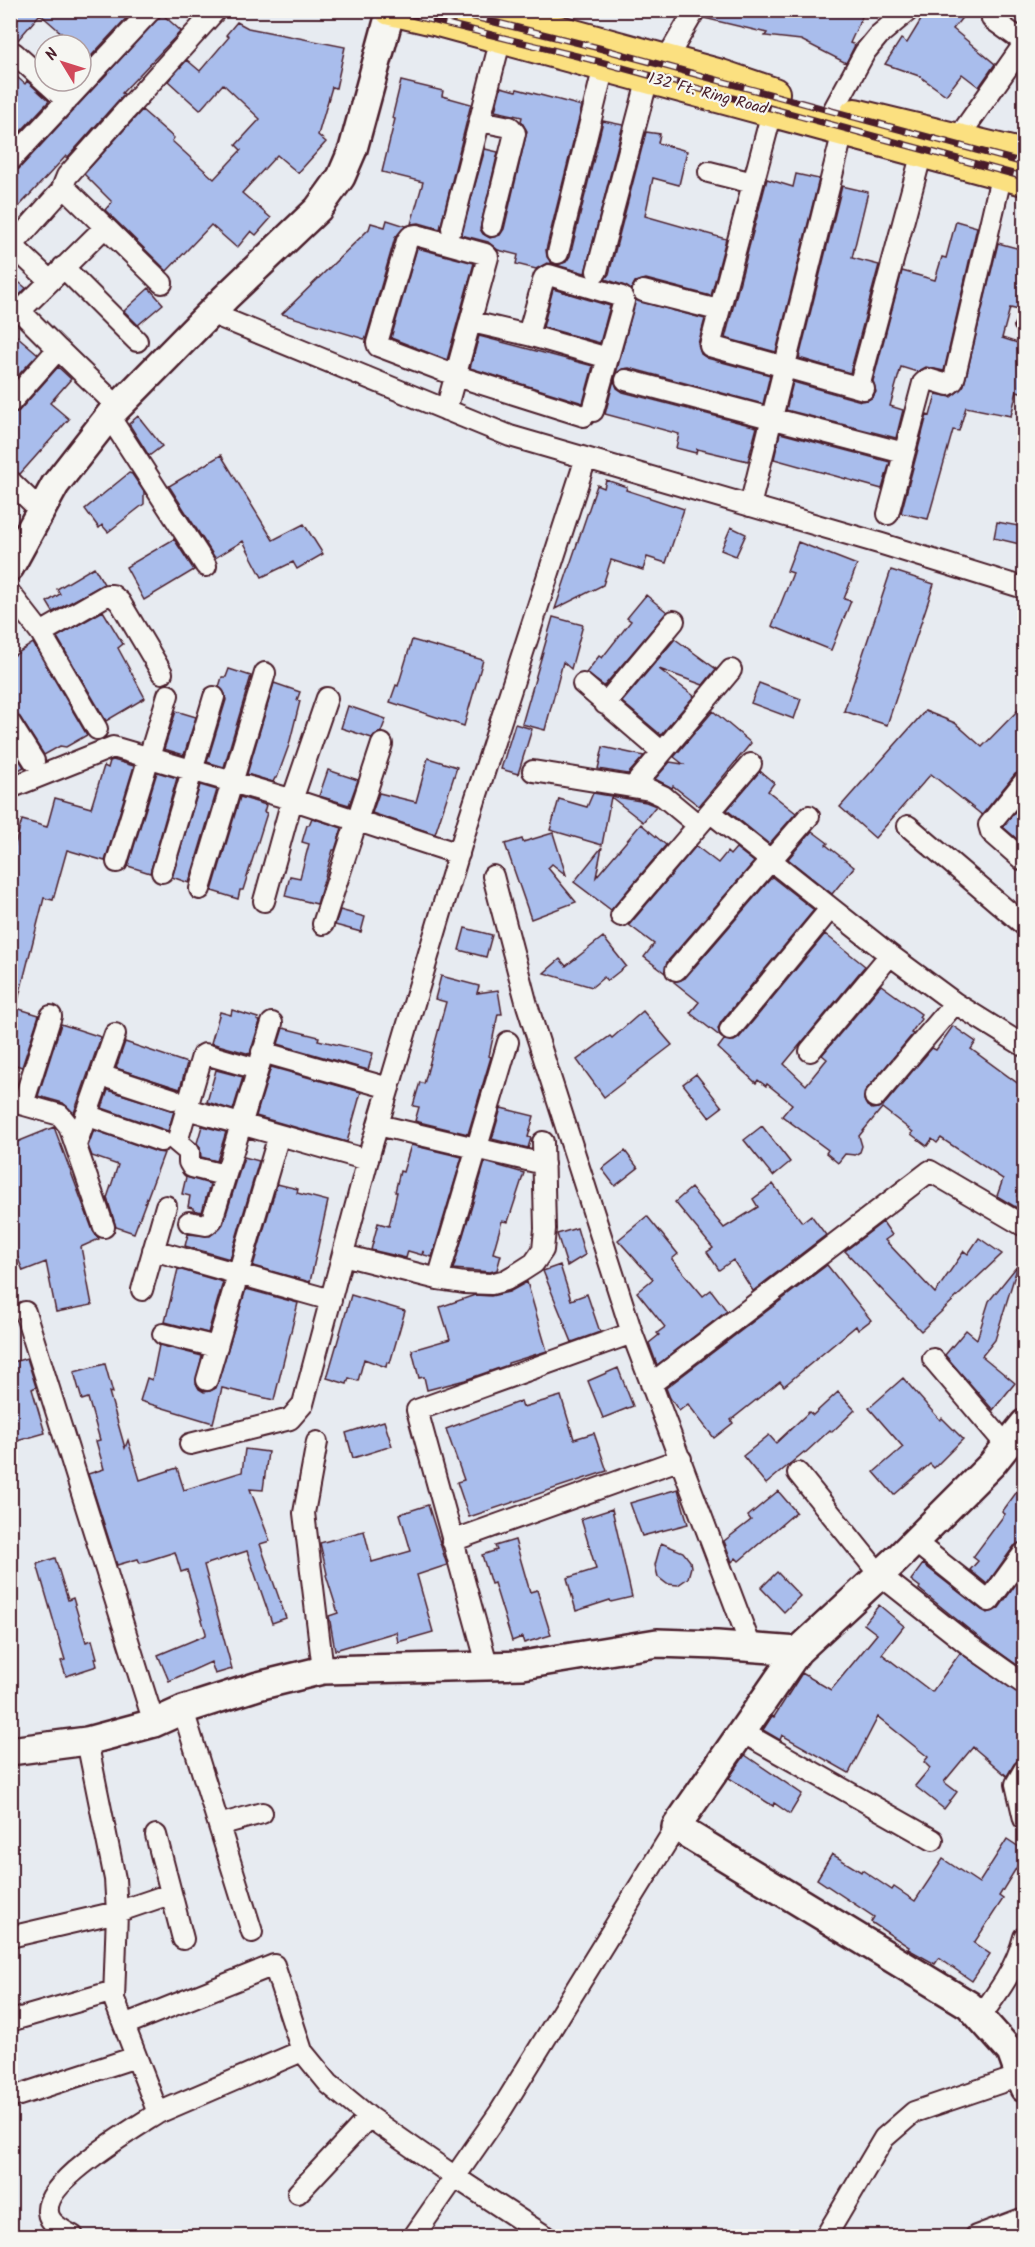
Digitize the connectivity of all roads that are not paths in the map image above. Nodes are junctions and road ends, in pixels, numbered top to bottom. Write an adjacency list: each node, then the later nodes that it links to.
1 (151, 10): 13 (street)
2 (216, 10): 23 (street)
3 (482, 10): 12 (main road, 132 Ft. Ring Road)
4 (696, 10): 12 (street)
5 (909, 10): 15 (street)
6 (391, 11): 8 (main road, 132 Ft. Ring Road); 34 (street)
7 (992, 19): 9 (street)
8 (501, 38): 11 (main road, 132 Ft. Ring Road); 16 (street)
9 (1024, 43): 17 (street)
10 (10, 52): 13 (street)
11 (604, 66): 12 (main road, 132 Ft. Ring Road); 28 (street)
12 (657, 69): 14 (main road, 132 Ft. Ring Road); 15 (main road, 132 Ft. Ring Road); 29 (street)
13 (67, 101): 19 (street)
14 (772, 111): 15 (main road, 132 Ft. Ring Road); 22 (street)
15 (838, 120): 17 (main road, 132 Ft. Ring Road); 18 (main road, 132 Ft. Ring Road); 40 (street)
16 (480, 121): 24 (street); 26 (street)
17 (958, 138): 20 (main road, 132 Ft. Ring Road)
18 (922, 152): 20 (main road, 132 Ft. Ring Road); 40 (street)
19 (10, 162)
20 (1017, 169): 47 (street)
21 (709, 172): 22 (street)
22 (753, 183): 33 (street)
23 (63, 186): 25 (street); 27 (street)
24 (492, 226)
25 (105, 227): 30 (street); 31 (street)
26 (452, 228)
27 (11, 247): 30 (street)
28 (558, 253)
29 (597, 271)
30 (57, 274): 37 (street); 38 (street)
31 (162, 284)
32 (643, 291): 33 (street)
33 (718, 310): 40 (street)
34 (210, 313): 44 (street); 45 (street)
35 (472, 322): 36 (street); 41 (street); 41 (street)
36 (528, 335): 39 (street); 39 (street)
37 (137, 341)
38 (58, 349): 43 (street); 45 (street)
39 (608, 358): 41 (street)
40 (785, 367): 46 (street)
41 (457, 376): 44 (street)
42 (626, 380): 46 (street)
43 (10, 403)
44 (446, 410): 48 (street)
45 (114, 411): 51 (street); 53 (street)
46 (772, 418): 47 (street); 50 (street)
47 (904, 453): 52 (street)
48 (586, 458): 50 (street); 85 (street)
49 (10, 481): 51 (street)
50 (750, 506): 55 (street)
51 (40, 510): 54 (street)
52 (888, 514)
53 (206, 566)
54 (10, 567)
55 (1024, 588)
56 (10, 593): 58 (street)
57 (674, 621): 66 (street)
58 (42, 633): 60 (street); 68 (street)
59 (731, 670): 70 (street)
60 (162, 673)
61 (265, 673): 76 (street)
62 (583, 684): 66 (street)
63 (168, 694): 71 (street)
64 (214, 697): 74 (street)
65 (327, 698): 80 (street)
66 (605, 704): 70 (street)
67 (10, 723): 72 (street)
68 (98, 729)
69 (382, 744): 83 (street)
70 (663, 752): 78 (street)
71 (149, 757): 74 (street); 79 (street); 88 (street)
72 (34, 761)
73 (751, 764): 82 (street)
74 (191, 770): 76 (street); 89 (street)
75 (533, 771): 78 (street)
76 (232, 782): 80 (street); 91 (street)
77 (1024, 782): 87 (street)
78 (634, 786): 82 (street)
79 (10, 788)
80 (292, 800): 83 (street); 92 (street)
81 (809, 816): 86 (street)
82 (704, 819): 86 (street); 94 (street)
83 (356, 820): 85 (street); 95 (street)
84 (908, 826): 96 (street)
85 (459, 854): 109 (street)
86 (771, 861): 93 (street); 98 (street)
87 (1024, 861)
88 (117, 862)
89 (162, 872)
90 (493, 876): 135 (street)
91 (200, 889)
92 (264, 901)
93 (830, 909): 97 (street); 102 (street)
94 (621, 916)
95 (322, 924)
96 (1024, 925)
97 (890, 955): 99 (street); 106 (street)
98 (676, 970)
99 (955, 1003): 105 (street); 110 (street)
100 (51, 1016): 111 (street)
101 (272, 1023): 107 (street)
102 (730, 1030)
103 (115, 1034): 108 (street)
104 (508, 1042): 120 (street)
105 (1024, 1046)
106 (810, 1051)
107 (260, 1060): 109 (street); 112 (street); 114 (street)
108 (100, 1075): 112 (street); 113 (street)
109 (389, 1088): 115 (street)
110 (875, 1097)
111 (17, 1102): 119 (street)
112 (180, 1104): 114 (street); 123 (street)
113 (86, 1115): 117 (street); 119 (street)
114 (240, 1123): 116 (street); 123 (street)
115 (378, 1125): 120 (street); 121 (street)
116 (279, 1135): 121 (street); 130 (street)
117 (161, 1141)
118 (543, 1142): 122 (street)
119 (76, 1145): 127 (street)
120 (477, 1148): 122 (street); 131 (street)
121 (368, 1160): 129 (street)
122 (544, 1164): 131 (street)
123 (224, 1175): 125 (street)
124 (166, 1206): 128 (street)
125 (189, 1222)
126 (1024, 1226): 140 (street)
127 (104, 1227)
128 (153, 1251): 130 (street); 132 (street)
129 (343, 1255): 131 (street); 133 (street)
130 (238, 1275): 133 (street); 137 (street)
131 (438, 1279)
132 (142, 1290)
133 (331, 1300): 143 (street)
134 (25, 1312): 157 (street)
135 (632, 1333): 140 (street); 147 (street)
136 (163, 1334): 137 (street)
137 (217, 1347): 139 (street)
138 (933, 1359): 144 (street)
139 (207, 1380)
140 (651, 1384): 145 (street)
141 (1024, 1424): 144 (street)
142 (317, 1442): 154 (street)
143 (190, 1444)
144 (1007, 1446): 148 (street)
145 (681, 1459): 147 (street); 151 (street)
146 (798, 1473): 150 (street)
147 (452, 1541): 153 (street)
148 (915, 1542): 149 (street); 150 (street)
149 (1024, 1553)
150 (880, 1575): 152 (street); 155 (street)
151 (751, 1647): 152 (street); 153 (street)
152 (798, 1651): 158 (street)
153 (487, 1664): 154 (street)
154 (323, 1670): 156 (street)
155 (1024, 1684)
156 (183, 1710): 157 (street); 164 (street)
157 (154, 1723): 159 (street)
158 (742, 1732): 165 (street); 167 (street)
159 (87, 1741): 160 (street); 169 (street)
160 (10, 1751)
161 (1024, 1770): 163 (street)
162 (262, 1813): 164 (street)
163 (1024, 1819)
164 (219, 1826): 170 (street)
165 (676, 1827): 175 (street); 184 (street)
166 (156, 1835): 168 (street)
167 (933, 1840)
168 (170, 1894): 169 (street); 173 (street)
169 (117, 1911): 172 (street); 174 (street)
170 (252, 1932)
171 (1024, 1936): 175 (street)
172 (10, 1937)
173 (183, 1939)
174 (114, 1990): 176 (street); 177 (street)
175 (980, 2017): 180 (street)
176 (10, 2021)
177 (124, 2025): 178 (street); 179 (street)
178 (302, 2051): 182 (street); 183 (street)
179 (136, 2057): 181 (street); 182 (street)
180 (1022, 2082): 190 (street)
181 (10, 2098)
182 (158, 2113): 187 (street)
183 (369, 2117): 184 (street); 185 (street)
184 (454, 2177): 188 (street); 189 (street)
185 (298, 2193)
186 (1024, 2218): 191 (street)
187 (73, 2236)
188 (414, 2236)
189 (546, 2236)
190 (826, 2236)
191 (976, 2236)

